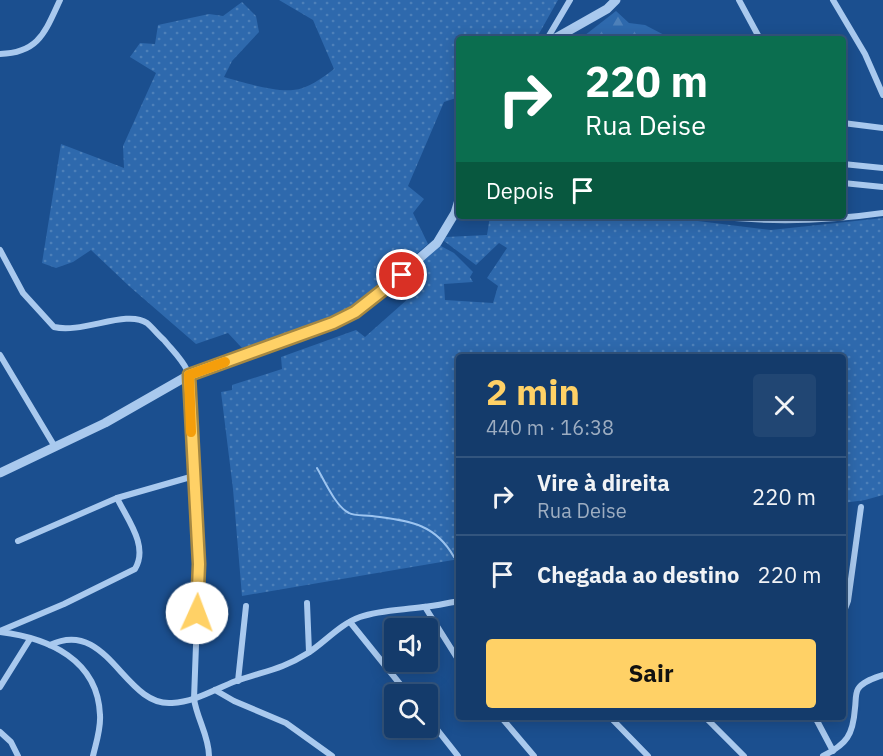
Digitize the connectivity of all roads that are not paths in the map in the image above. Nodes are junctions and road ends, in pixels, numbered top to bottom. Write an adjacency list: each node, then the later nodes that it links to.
1 (60, 0): 9 (street)
2 (570, 0): 6 (street)
3 (616, 0): 7 (street)
4 (739, 0): 8 (street)
5 (833, 0): 10 (street)
6 (549, 36)
7 (559, 36)
8 (758, 36)
9 (0, 54)
10 (883, 95)
11 (846, 123): 12 (street)
12 (883, 128)
13 (846, 164): 14 (street)
14 (883, 168)
15 (846, 183): 16 (street)
16 (883, 187)
17 (456, 207): 24 (street)
18 (883, 213): 19 (street)
19 (846, 217)
20 (742, 219): 21 (street)
21 (830, 219)
22 (0, 250): 24 (street)
23 (0, 355): 25 (street)
24 (189, 375): 25 (street); 27 (street)
25 (55, 447): 26 (street)
26 (0, 473)
27 (194, 476): 28 (street); 47 (street)
28 (117, 498): 30 (street); 37 (street)
29 (861, 507): 34 (street)
30 (18, 541)
31 (456, 602): 35 (street)
32 (307, 603): 40 (street)
33 (246, 606): 43 (street)
34 (846, 606)
35 (425, 607): 36 (street); 41 (street)
36 (350, 622): 40 (street); 44 (street)
37 (0, 631): 38 (street)
38 (30, 639): 39 (street); 45 (street)
39 (50, 645): 47 (street); 56 (street)
40 (309, 652): 43 (street)
41 (456, 656)
42 (883, 675): 54 (street)
43 (238, 681): 46 (street)
44 (400, 684)
45 (0, 687)
46 (215, 690): 47 (street); 58 (street)
47 (194, 699): 57 (street)
48 (504, 720): 60 (street)
49 (613, 720): 61 (street)
50 (708, 720): 62 (street)
51 (817, 720): 54 (street)
52 (438, 731): 59 (street)
53 (0, 732): 55 (street)
54 (833, 751): 63 (street)
55 (18, 756)
56 (93, 756)
57 (209, 756)
58 (332, 756)
59 (458, 756)
60 (534, 756)
61 (648, 756)
62 (744, 756)
63 (823, 756)

